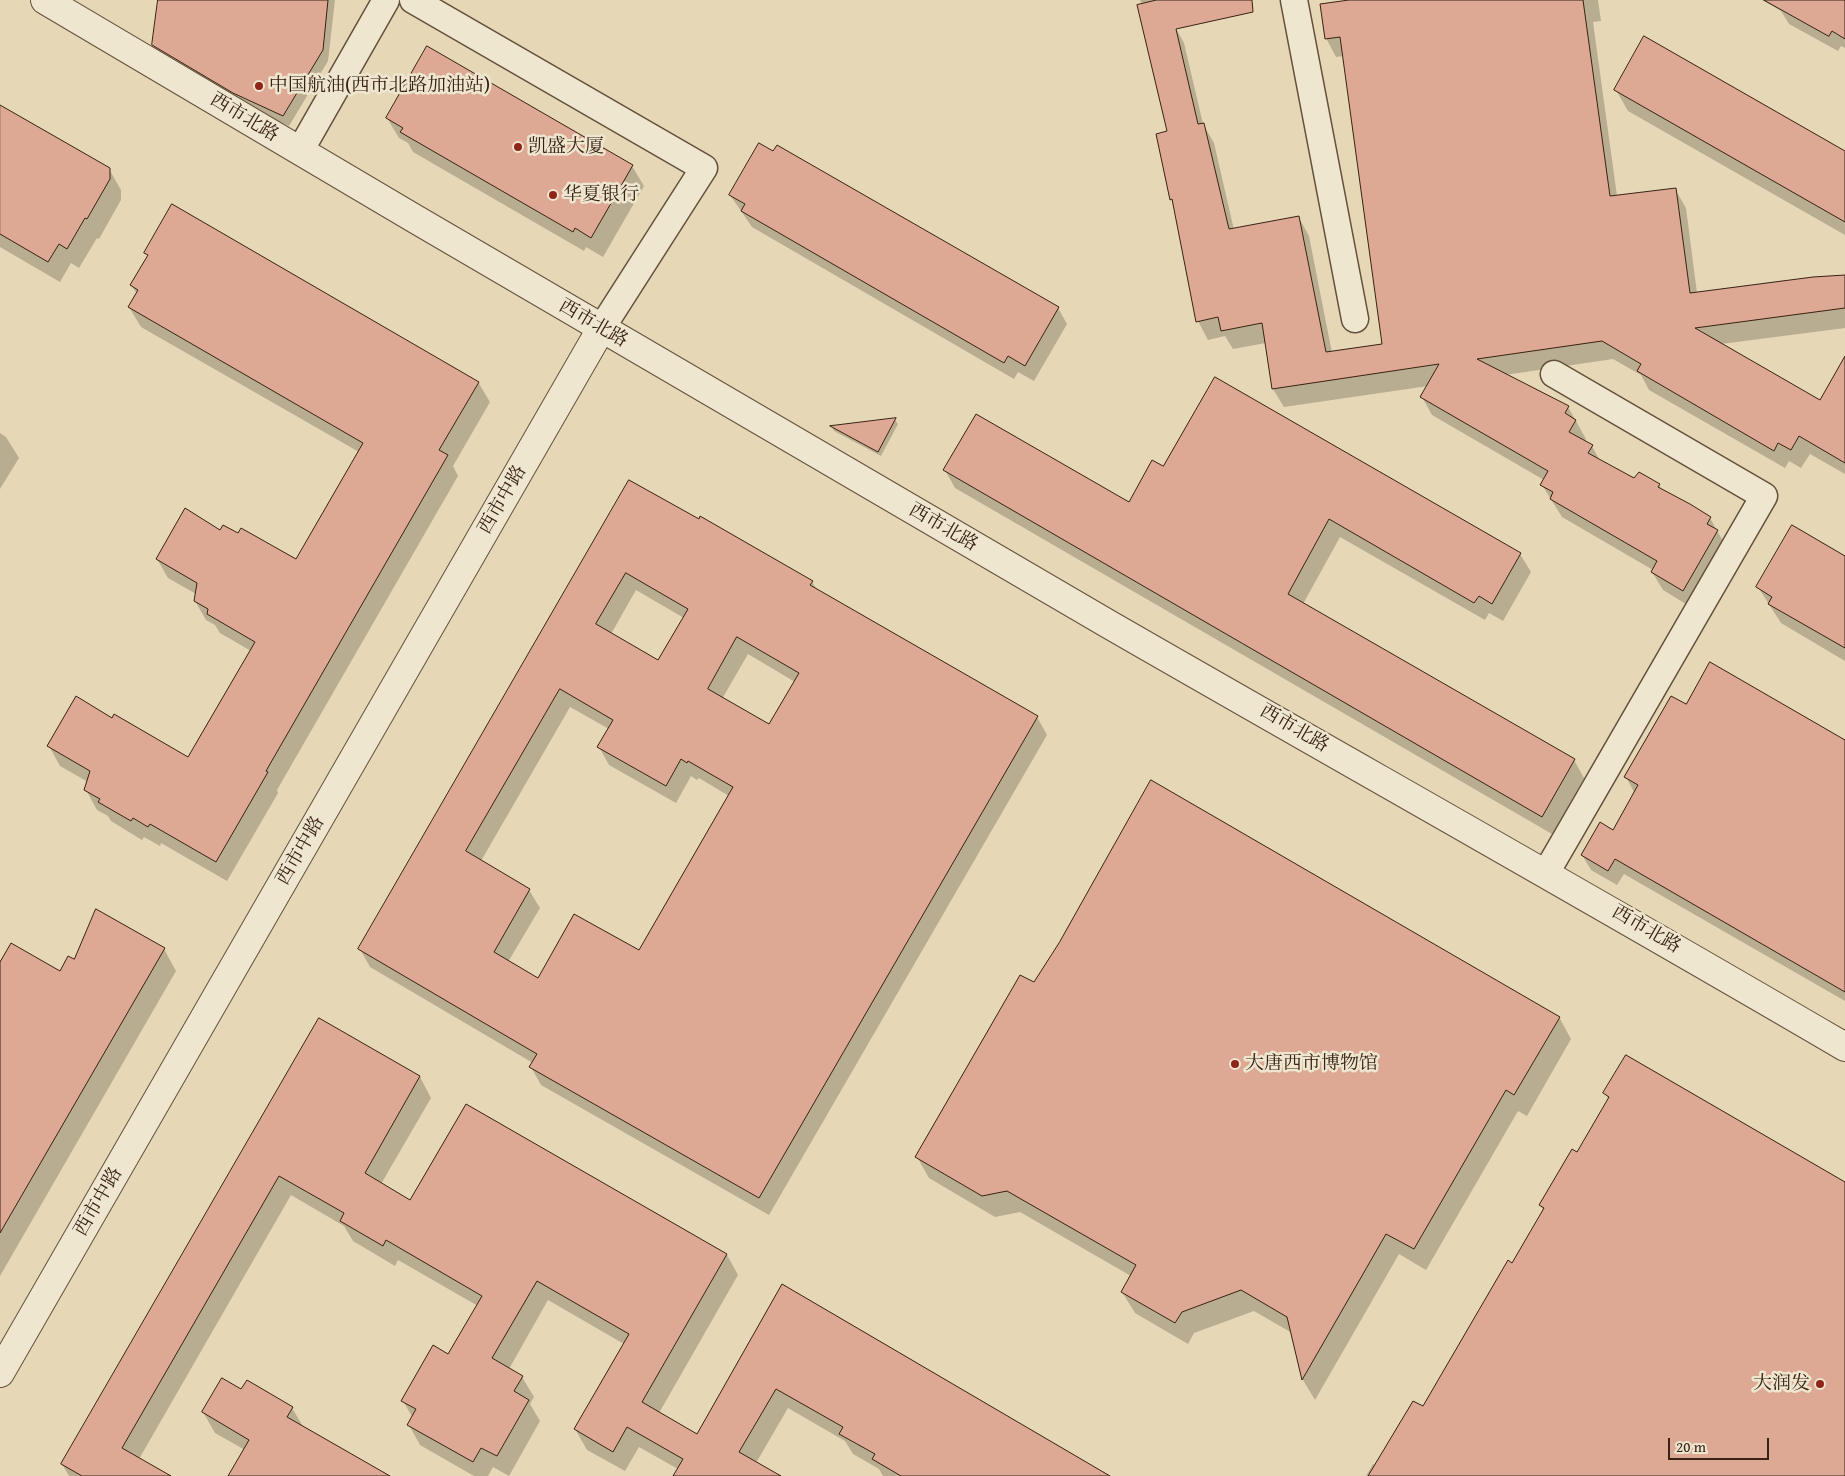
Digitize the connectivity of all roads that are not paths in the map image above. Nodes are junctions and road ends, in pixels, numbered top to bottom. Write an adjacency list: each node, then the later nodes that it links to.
1 (45, 0): 5 (street, 西市北路)
2 (386, 0): 5 (street)
3 (413, 0): 7 (street)
4 (1294, 0): 6 (street)
5 (300, 151): 7 (street, 西市北路)
6 (1355, 319)
7 (601, 329): 9 (street, 西市北路); 11 (street, 西市中路)
8 (1554, 374): 9 (street)
9 (1546, 873): 10 (street, 西市北路)
10 (1845, 1047)
11 (0, 1373)

